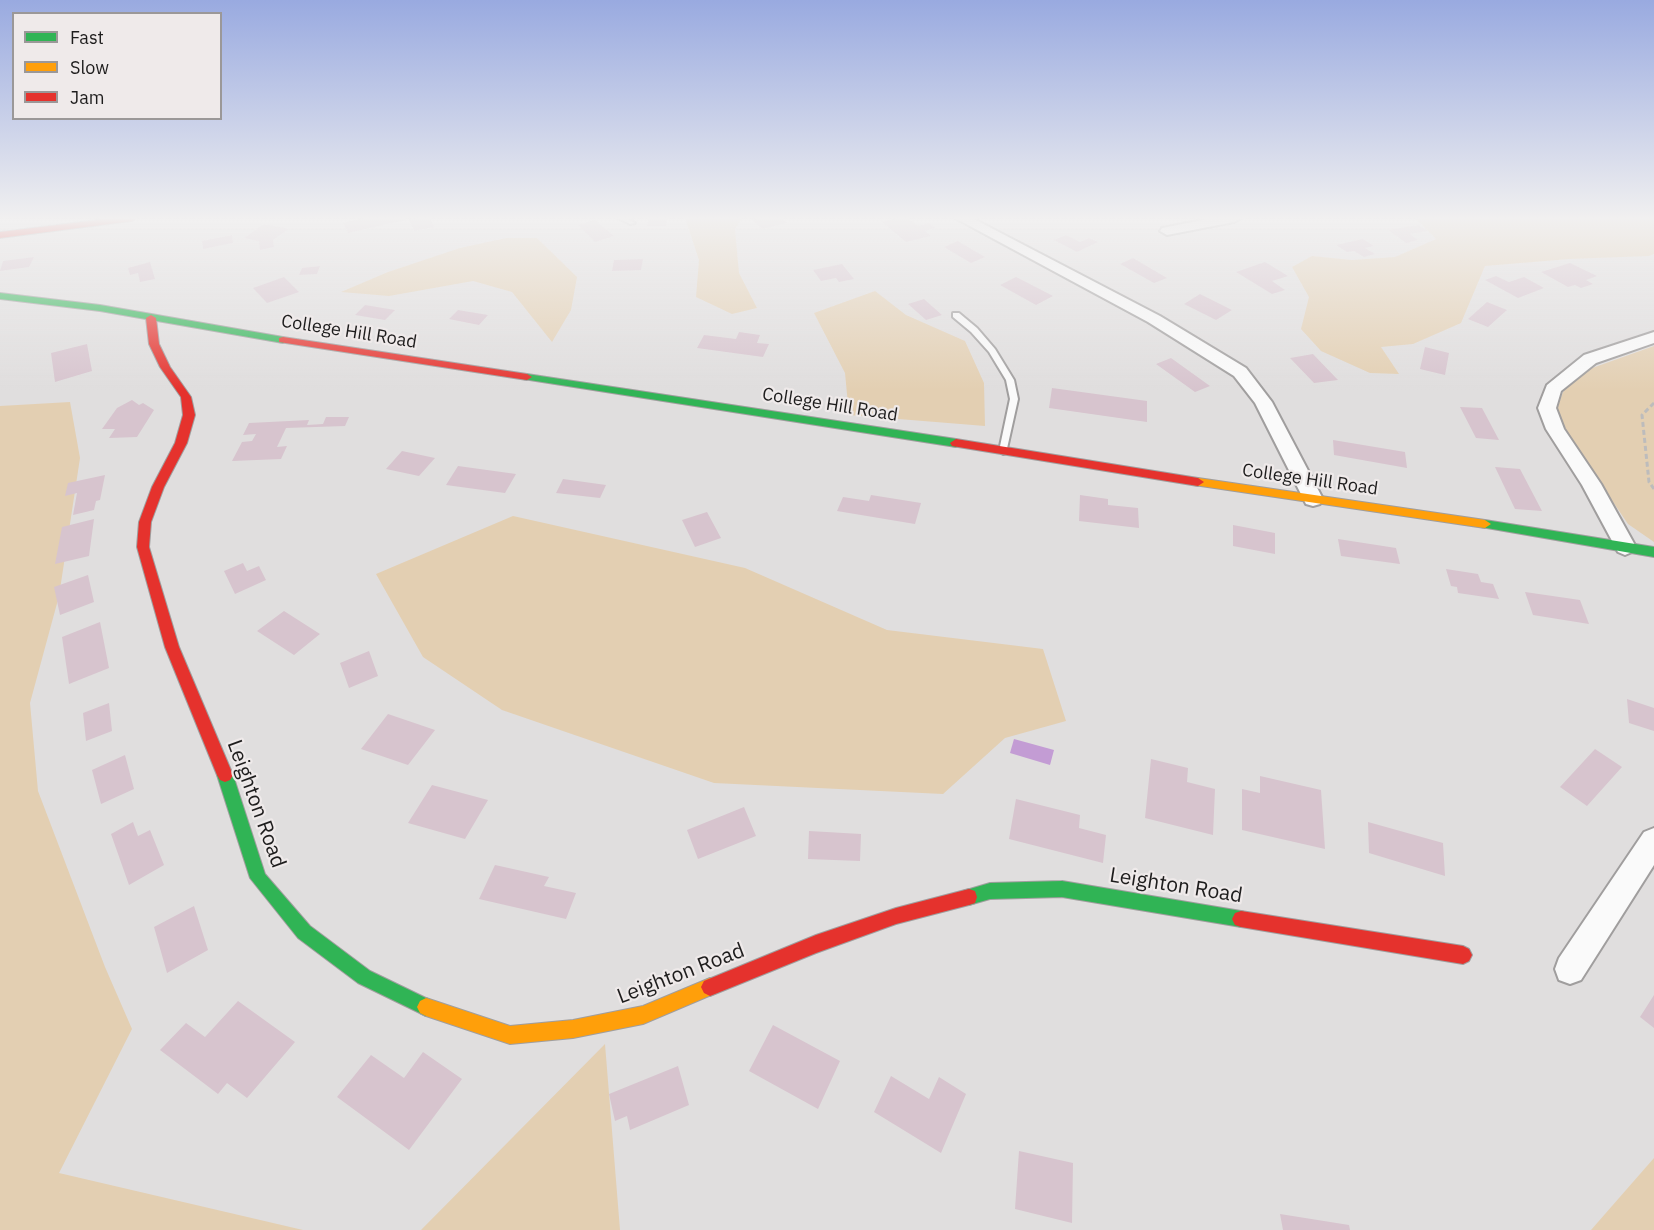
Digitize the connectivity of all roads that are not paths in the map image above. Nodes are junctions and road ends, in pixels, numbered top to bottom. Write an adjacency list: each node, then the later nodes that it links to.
1 (1071, 275): 7 (street)
2 (0, 296): 4 (street, College Hill Road)
3 (956, 315): 6 (lane)
4 (151, 318): 6 (street, College Hill Road); 11 (street, Leighton Road)
5 (1654, 337): 8 (street)
6 (1003, 451): 7 (street, College Hill Road)
7 (1313, 499): 8 (street, College Hill Road)
8 (1625, 547): 9 (street, College Hill Road)
9 (1654, 552)
10 (1654, 841): 12 (street)
11 (1463, 955)
12 (1570, 969)

